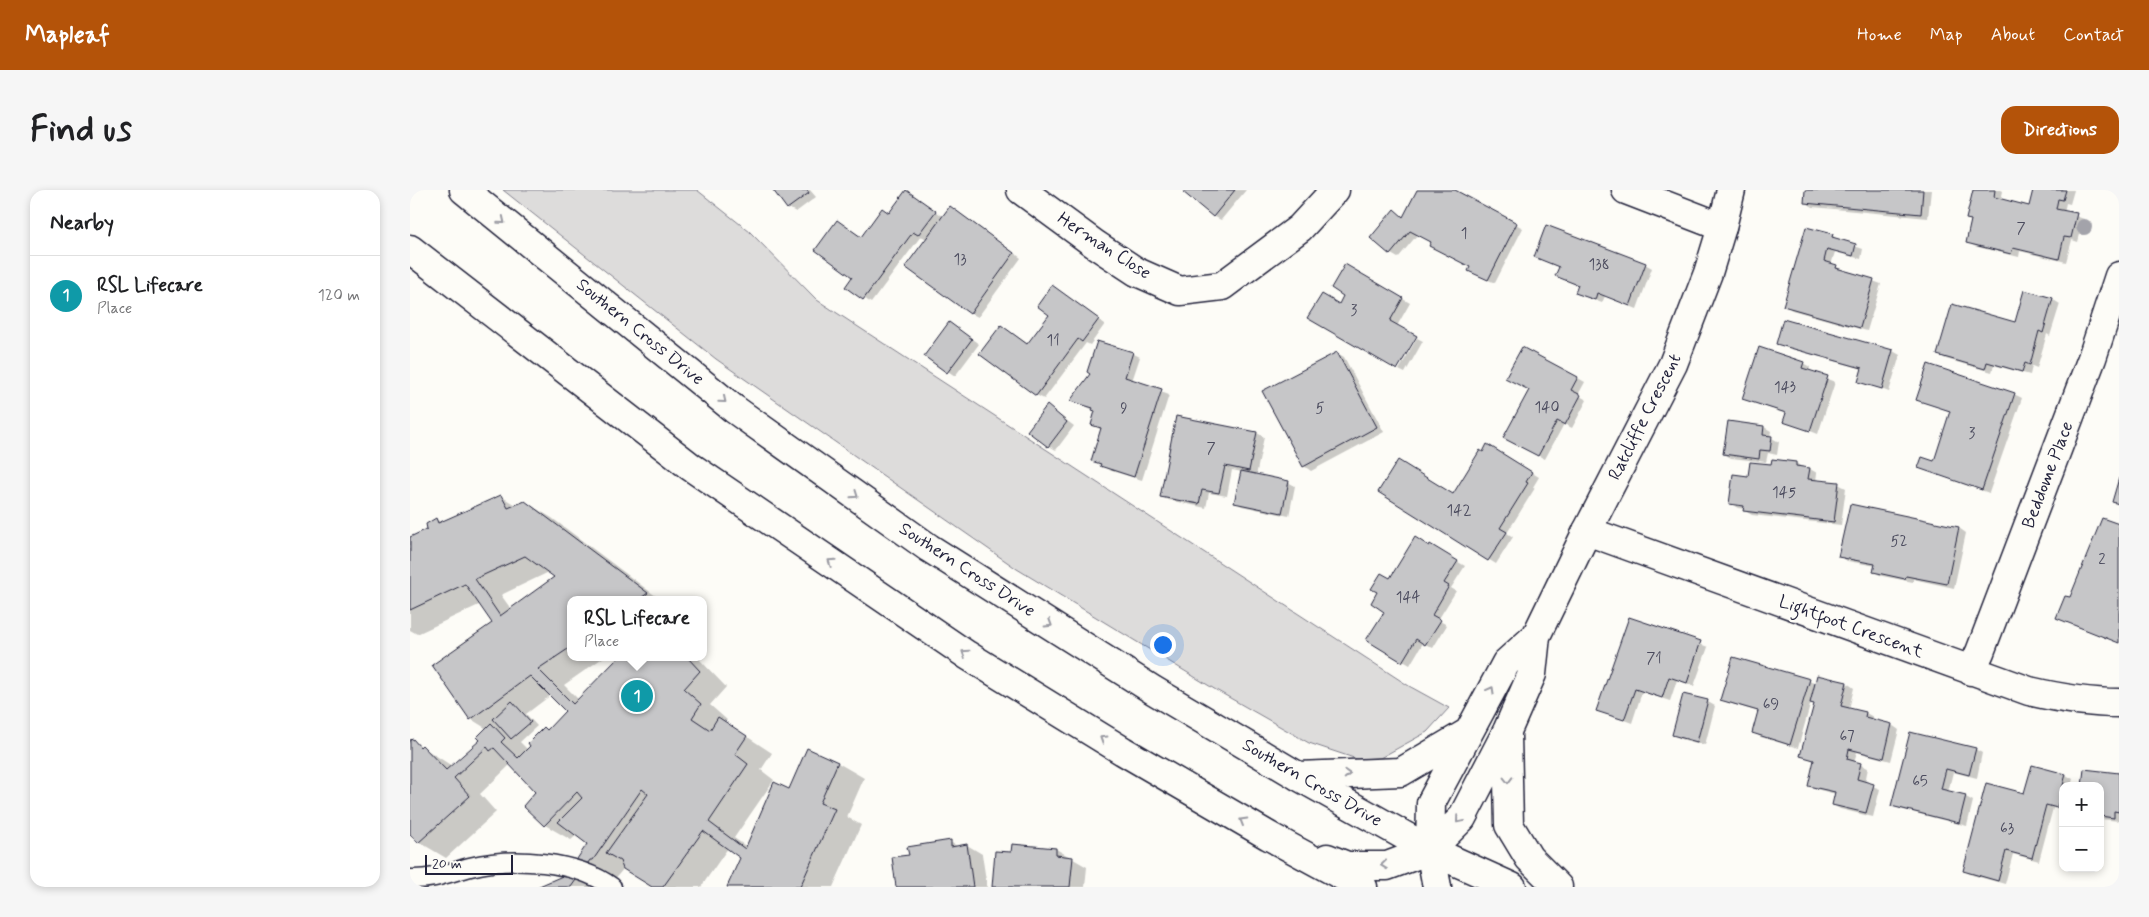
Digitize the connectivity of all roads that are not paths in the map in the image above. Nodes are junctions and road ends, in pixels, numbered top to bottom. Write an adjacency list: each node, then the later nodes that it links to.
1 (464, 190): 15 (main road, Southern Cross Drive, one-way to 15)
2 (1021, 190): 3 (main road, Herman Close)
3 (1336, 190)
4 (1626, 190): 6 (main road)
5 (1731, 190): 6 (main road, Ratcliffe Crescent)
6 (1722, 226): 9 (main road, Ratcliffe Crescent)
7 (410, 249): 16 (main road, one-way to 7)
8 (2119, 276): 11 (main road, Beddome Place)
9 (1587, 531): 10 (main road, Ratcliffe Crescent); 11 (main road, Lightfoot Crescent)
10 (1536, 636): 13 (main road, Ratcliffe Crescent); 14 (main road, Ratcliffe Crescent, one-way to 10)
11 (1971, 671): 12 (main road, Lightfoot Crescent)
12 (2119, 703)
13 (1506, 731): 17 (main road, Ratcliffe Crescent, one-way to 17); 23 (main road, one-way to 23)
14 (1467, 732): 15 (main road, one-way to 14); 17 (main road, Ratcliffe Crescent)
15 (1298, 776): 17 (main road, Southern Cross Drive)
16 (1269, 836): 17 (main road, Ratcliffe Crescent, one-way to 16); 20 (main road)
17 (1430, 850): 21 (main road, Ratcliffe Crescent); 22 (main road, Southern Cross Drive)
18 (410, 879): 19 (lane)
19 (612, 887)
20 (1362, 887)
21 (1437, 887)
22 (1512, 887)
23 (1558, 887)

